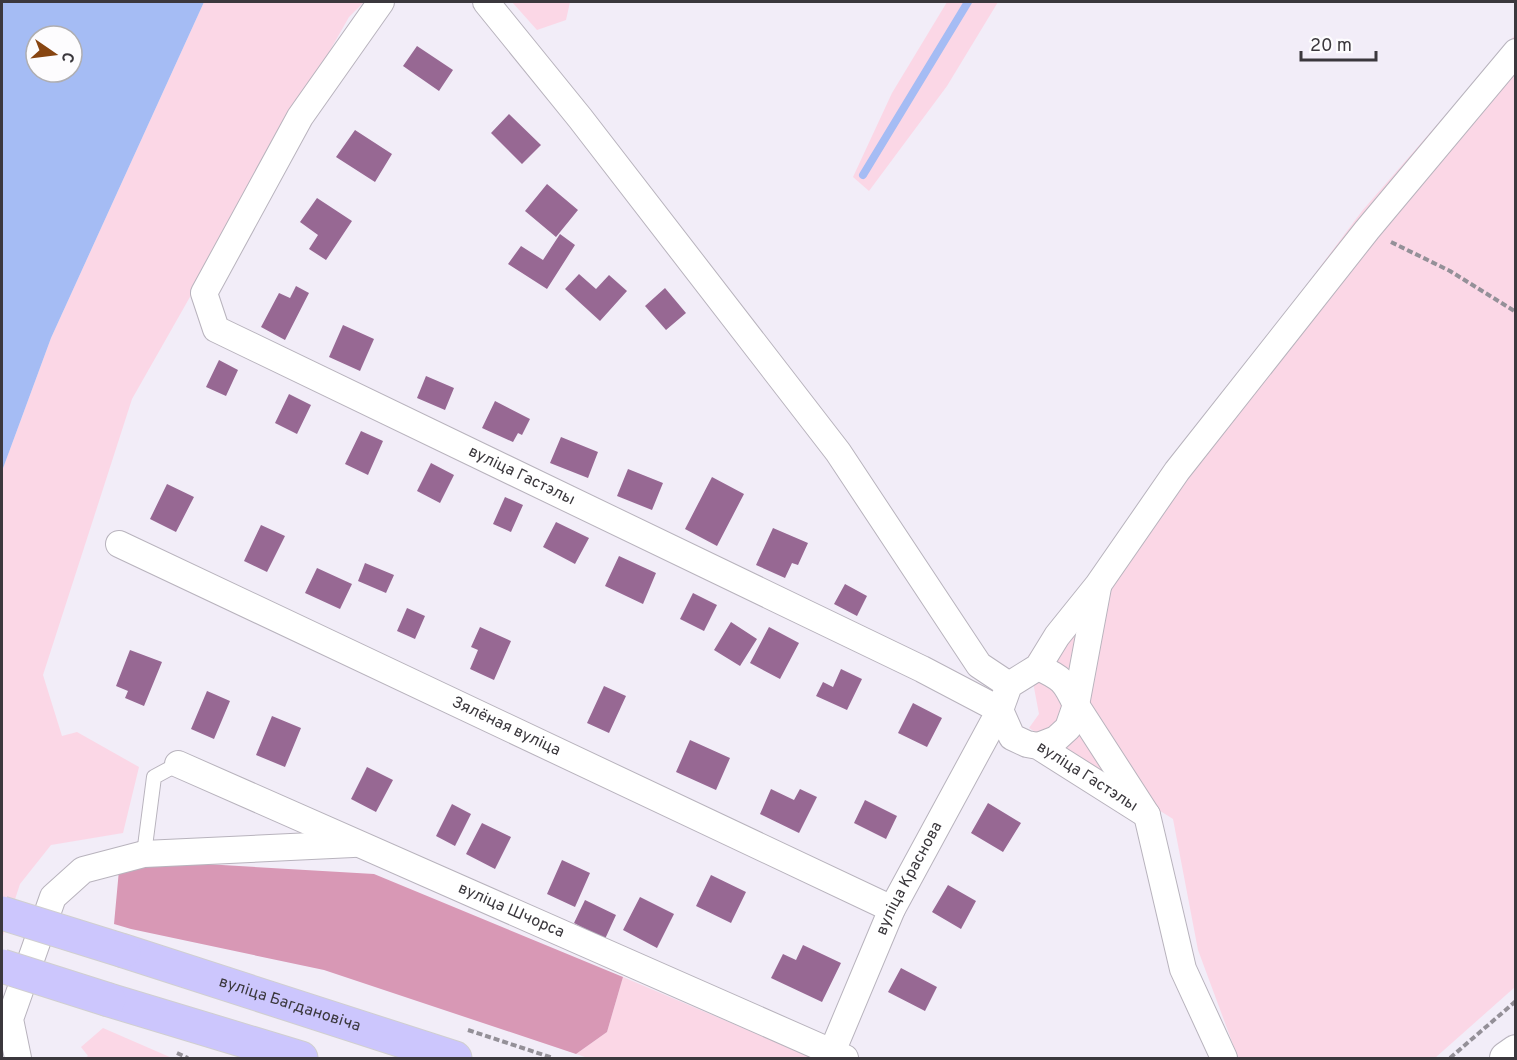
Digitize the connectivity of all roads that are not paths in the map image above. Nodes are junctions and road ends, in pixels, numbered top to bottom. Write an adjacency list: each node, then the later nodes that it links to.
1 (381, 2): 9 (street, вуліца Гастэлы)
2 (486, 2): 7 (street)
3 (1515, 52): 5 (street)
4 (119, 544): 15 (street, Зялёная вуліца)
5 (1098, 585): 6 (street); 8 (street)
6 (1038, 668): 7 (street); 8 (street, вуліца Гастэлы)
7 (1009, 685): 9 (street)
8 (1076, 705): 10 (street); 12 (street, вуліца Гастэлы)
9 (1000, 710): 10 (street, вуліца Гастэлы); 15 (street, вуліца Краснова)
10 (1038, 747): 12 (street, вуліца Гастэлы)
11 (178, 764): 13 (street, вуліца Шчорса); 14 (lane)
12 (1147, 814): 23 (street, вуліца Гастэлы)
13 (360, 844): 14 (street); 19 (street, вуліца Шчорса)
14 (144, 854): 20 (street)
15 (892, 909): 19 (street, вуліца Краснова)
16 (2, 913): 22 (main road, вуліца Багдановіча, bridge)
17 (2, 966): 21 (main road, bridge)
18 (1515, 1051): 24 (street)
19 (839, 1055)
20 (18, 1059)
21 (301, 1059)
22 (455, 1059)
23 (1224, 1059)
24 (1506, 1059)

